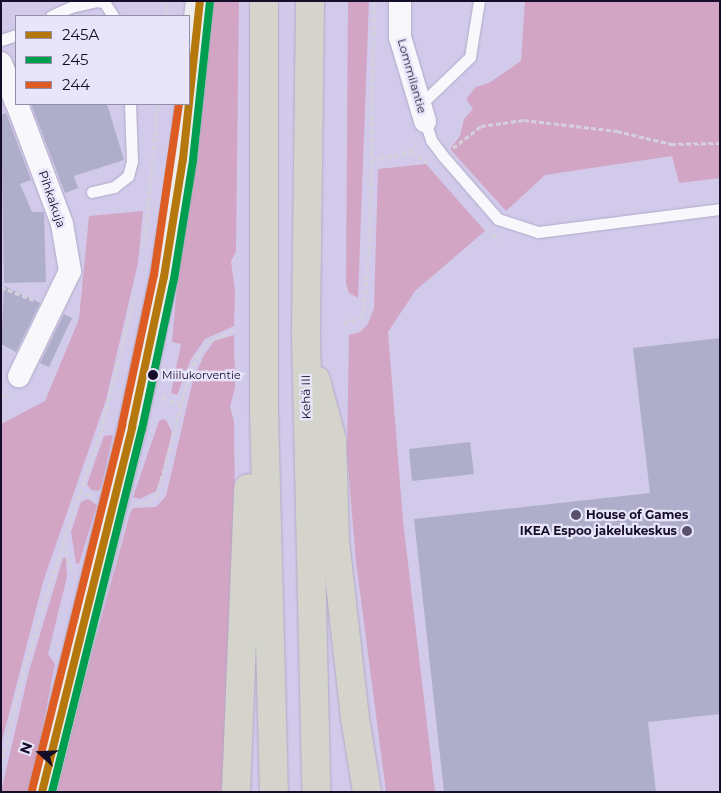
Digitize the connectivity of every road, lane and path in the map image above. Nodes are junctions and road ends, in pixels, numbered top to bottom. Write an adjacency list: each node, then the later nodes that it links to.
1 (167, 1): 10 (path)
2 (200, 1): 14 (main road)
3 (264, 1): 37 (highway)
4 (310, 1): 33 (highway, Kehä III)
5 (374, 1): 23 (path)
6 (400, 1): 20 (street, Lommilantie)
7 (479, 1): 20 (lane)
8 (53, 15): 9 (lane)
9 (112, 15)
10 (166, 15)
11 (15, 35): 12 (lane)
12 (1, 40)
13 (1, 63): 15 (street, Pihkakuja)
14 (190, 94)
15 (15, 100)
16 (17, 105): 34 (street, Pihkakuja)
17 (130, 105): 25 (lane)
18 (158, 105): 27 (path)
19 (189, 105): 39 (main road)
20 (422, 113): 22 (lane); 23 (path)
21 (720, 143): 22 (path)
22 (443, 156): 24 (path); 26 (lane)
23 (372, 160): 31 (path)
24 (430, 165)
25 (92, 192)
26 (720, 209)
27 (143, 256)
28 (1, 287): 30 (path)
29 (135, 294): 38 (path)
30 (28, 298)
31 (344, 324)
32 (233, 330): 36 (path)
33 (306, 337): 43 (highway, Kehä III); 47 (highway)
34 (18, 376)
35 (166, 388): 36 (path)
36 (183, 405): 39 (path)
37 (264, 412): 45 (highway); 46 (highway)
38 (79, 492): 39 (path); 40 (path)
39 (113, 499): 44 (main road)
40 (63, 542): 41 (path); 42 (path)
41 (72, 575)
42 (1, 766)
43 (316, 790)
44 (42, 792)
45 (236, 792)
46 (274, 792)
47 (367, 792)

